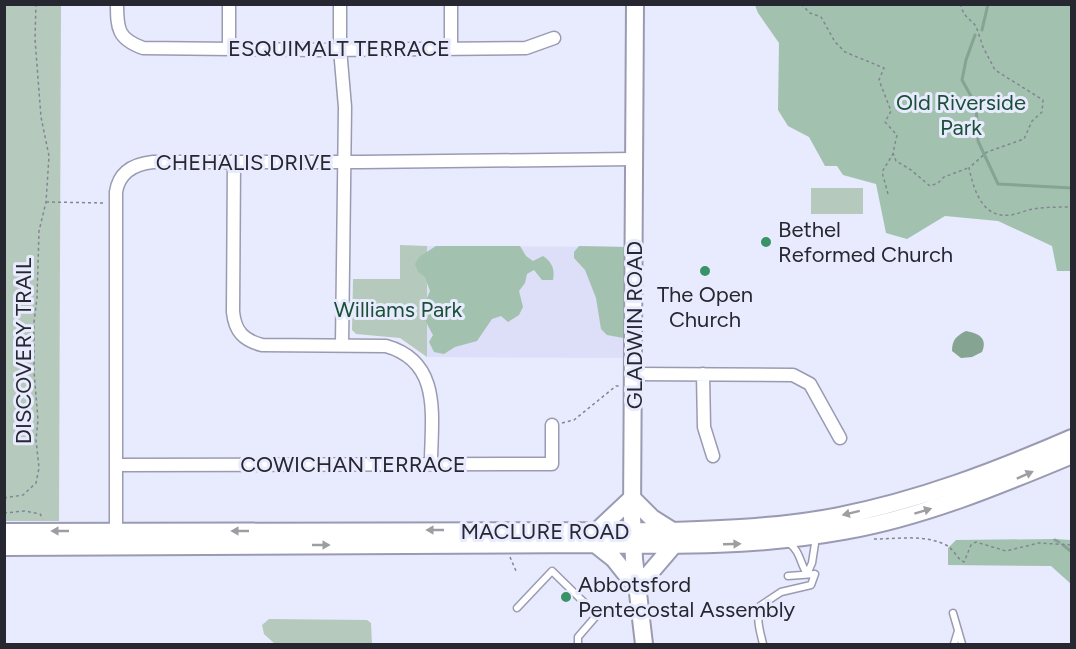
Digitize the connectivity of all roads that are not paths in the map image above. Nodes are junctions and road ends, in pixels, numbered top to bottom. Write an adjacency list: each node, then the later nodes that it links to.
1 (117, 4): 7 (street, ESQUIMALT TERRACE)
2 (229, 4): 7 (street)
3 (340, 4): 8 (street)
4 (451, 4): 9 (street)
5 (635, 4): 10 (main road, GLADWIN ROAD)
6 (554, 38): 9 (street, ESQUIMALT TERRACE)
7 (229, 48): 8 (street, ESQUIMALT TERRACE)
8 (340, 49): 9 (street, ESQUIMALT TERRACE); 12 (street)
9 (451, 49)
10 (634, 159): 12 (street, CHEHALIS DRIVE); 15 (main road, GLADWIN ROAD)
11 (234, 161): 12 (street, CHEHALIS DRIVE); 13 (street); 22 (street, CHEHALIS DRIVE)
12 (344, 162): 13 (street)
13 (342, 345): 21 (street)
14 (704, 374): 15 (street); 17 (street); 20 (street)
15 (633, 380): 23 (main road, GLADWIN ROAD)
16 (552, 425): 21 (street, COWICHAN TERRACE)
17 (840, 438)
18 (1071, 438): 29 (main road, MACLURE ROAD, one-way to 29)
19 (1071, 454): 25 (main road, MACLURE ROAD, one-way to 19)
20 (713, 456)
21 (431, 464): 22 (street, COWICHAN TERRACE)
22 (116, 465): 28 (street, CHEHALIS DRIVE)
23 (632, 498): 26 (main road); 27 (main road, GLADWIN ROAD); 29 (main road)
24 (4, 532): 28 (main road, MACLURE ROAD, one-way to 24)
25 (817, 535): 30 (main road, MACLURE ROAD); 32 (lane)
26 (597, 537): 27 (main road, MACLURE ROAD); 28 (main road, MACLURE ROAD); 34 (main road)
27 (633, 538): 29 (main road, MACLURE ROAD); 34 (main road, GLADWIN ROAD)
28 (116, 539): 31 (main road, MACLURE ROAD)
29 (672, 539): 30 (main road, MACLURE ROAD, one-way to 30); 34 (main road)
30 (783, 540): 32 (lane)
31 (4, 547)
32 (807, 574): 33 (lane); 40 (lane)
33 (788, 576)
34 (637, 588): 39 (main road, GLADWIN ROAD)
35 (517, 608): 38 (lane)
36 (953, 613): 37 (lane)
37 (958, 631): 41 (lane); 42 (lane)
38 (578, 645)
39 (644, 645)
40 (764, 645)
41 (954, 645)
42 (962, 645)

